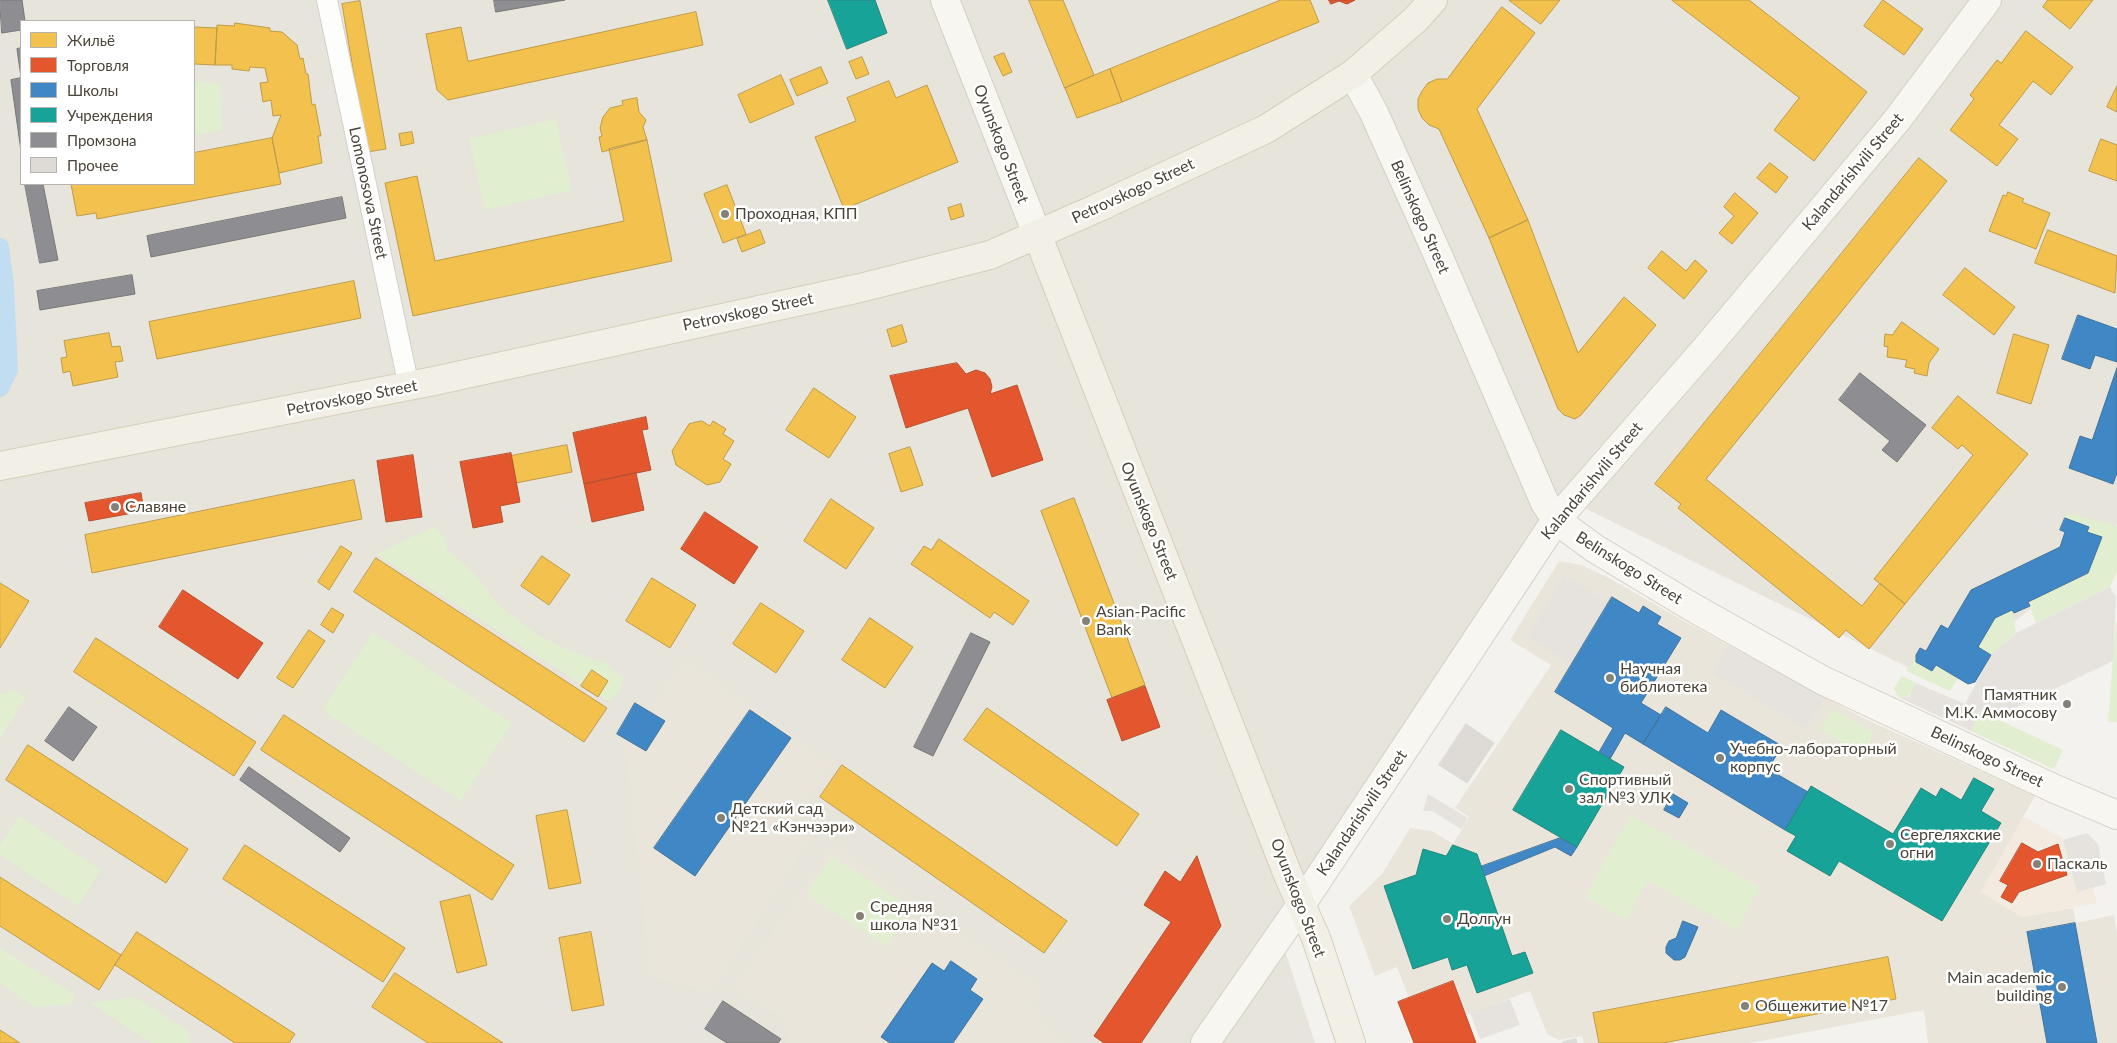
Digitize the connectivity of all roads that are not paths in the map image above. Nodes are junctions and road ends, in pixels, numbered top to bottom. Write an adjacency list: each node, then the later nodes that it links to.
1 (328, 0): 7 (street, Lomonosova Street)
2 (944, 0): 6 (street, Oyunskogo Street)
3 (1433, 0): 5 (main road, Petrovskogo Street)
4 (1987, 0): 9 (street, Kalandarishvili Street)
5 (1353, 74): 6 (main road, Petrovskogo Street); 9 (street, Belinskogo Street)
6 (1037, 234): 7 (main road, Petrovskogo Street); 11 (main road, Oyunskogo Street)
7 (409, 387): 8 (main road, Petrovskogo Street)
8 (0, 466)
9 (1556, 520): 10 (street, Belinskogo Street); 11 (street, Kalandarishvili Street)
10 (2117, 815)
11 (1301, 905): 12 (street, Kalandarishvili Street); 13 (main road, Oyunskogo Street)
12 (1205, 1043)
13 (1351, 1043)

